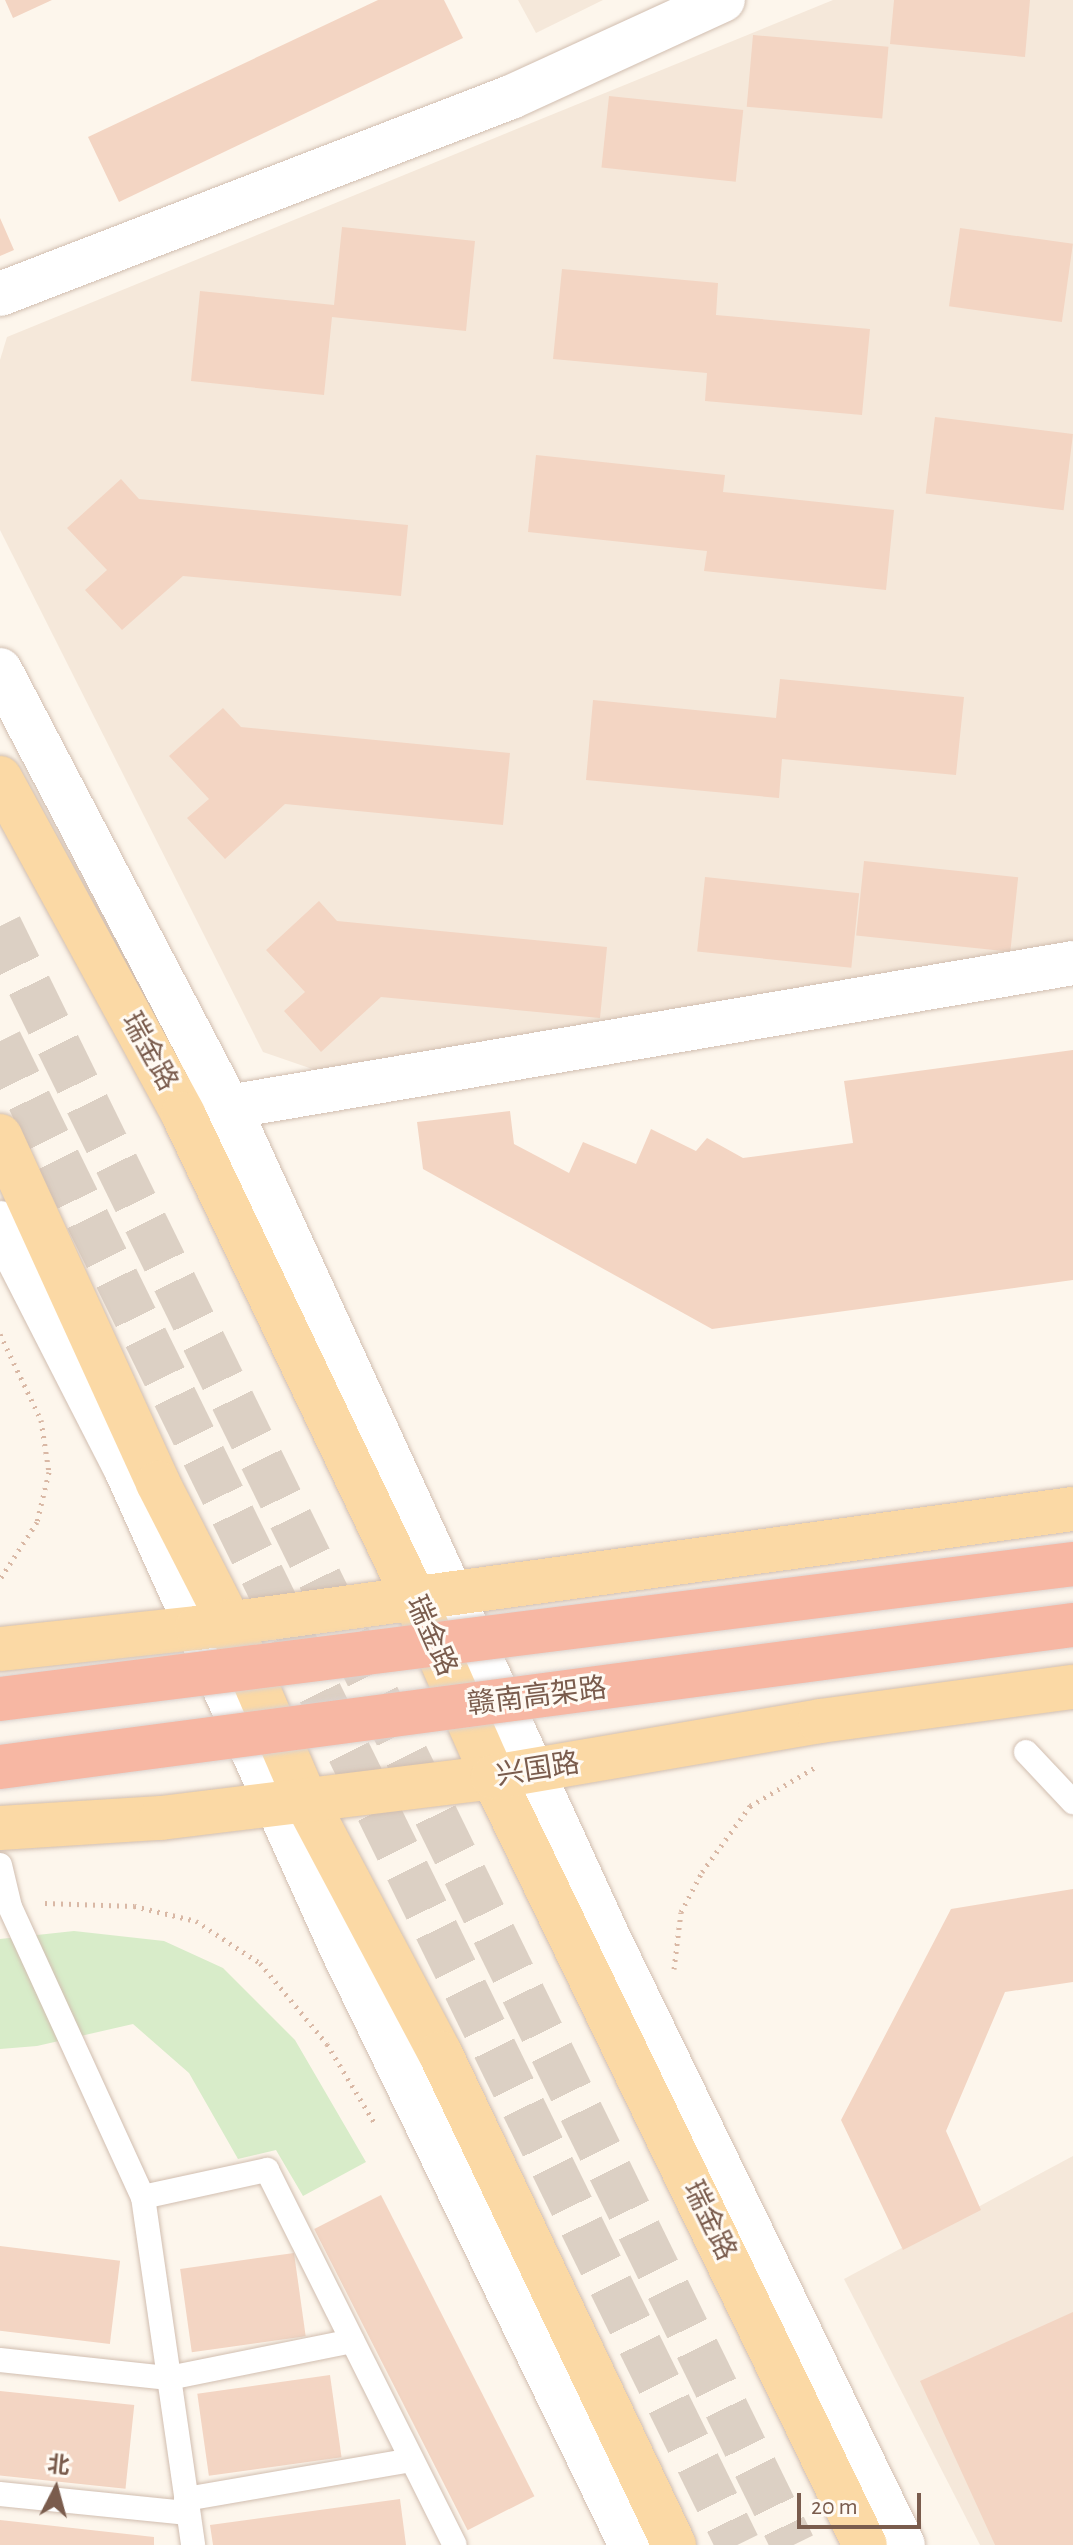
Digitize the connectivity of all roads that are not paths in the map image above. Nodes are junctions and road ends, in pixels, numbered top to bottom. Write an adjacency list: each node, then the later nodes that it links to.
1 (723, 0): 2 (street)
2 (0, 294)
3 (0, 670): 6 (street)
4 (0, 778): 7 (main road, 瑞金路)
5 (1073, 963): 6 (street)
6 (230, 1110): 7 (street); 14 (street)
7 (183, 1114): 14 (main road, 瑞金路)
8 (0, 1136): 15 (main road)
9 (0, 1223): 15 (street)
10 (1073, 1480): 12 (main road)
11 (1073, 1509): 12 (main road)
12 (722, 1559): 14 (main road)
13 (1073, 1564): 20 (highway, bridge)
14 (433, 1597): 15 (main road); 24 (main road, 瑞金路)
15 (213, 1625): 17 (main road); 26 (main road)
16 (1073, 1625): 23 (highway, 赣南高架路, bridge)
17 (0, 1649)
18 (1073, 1672): 21 (main road)
19 (1073, 1687): 21 (main road, 兴国路)
20 (0, 1699)
21 (984, 1699): 24 (main road, 兴国路)
22 (1026, 1752): 25 (lane)
23 (0, 1767)
24 (512, 1774): 26 (main road, 兴国路); 40 (main road, 瑞金路); 41 (street)
25 (1073, 1802)
26 (291, 1803): 27 (main road, 兴国路); 38 (street); 39 (main road)
27 (0, 1828)
28 (0, 1865): 29 (lane)
29 (143, 2197): 30 (lane); 32 (lane)
30 (352, 2341): 32 (lane); 33 (lane)
31 (0, 2360): 32 (lane)
32 (169, 2378): 35 (lane)
33 (412, 2460): 35 (lane); 37 (lane)
34 (0, 2494): 35 (lane)
35 (187, 2506): 36 (lane)
36 (193, 2545)
37 (455, 2545)
38 (631, 2545)
39 (674, 2545)
40 (865, 2545)
41 (903, 2545)

